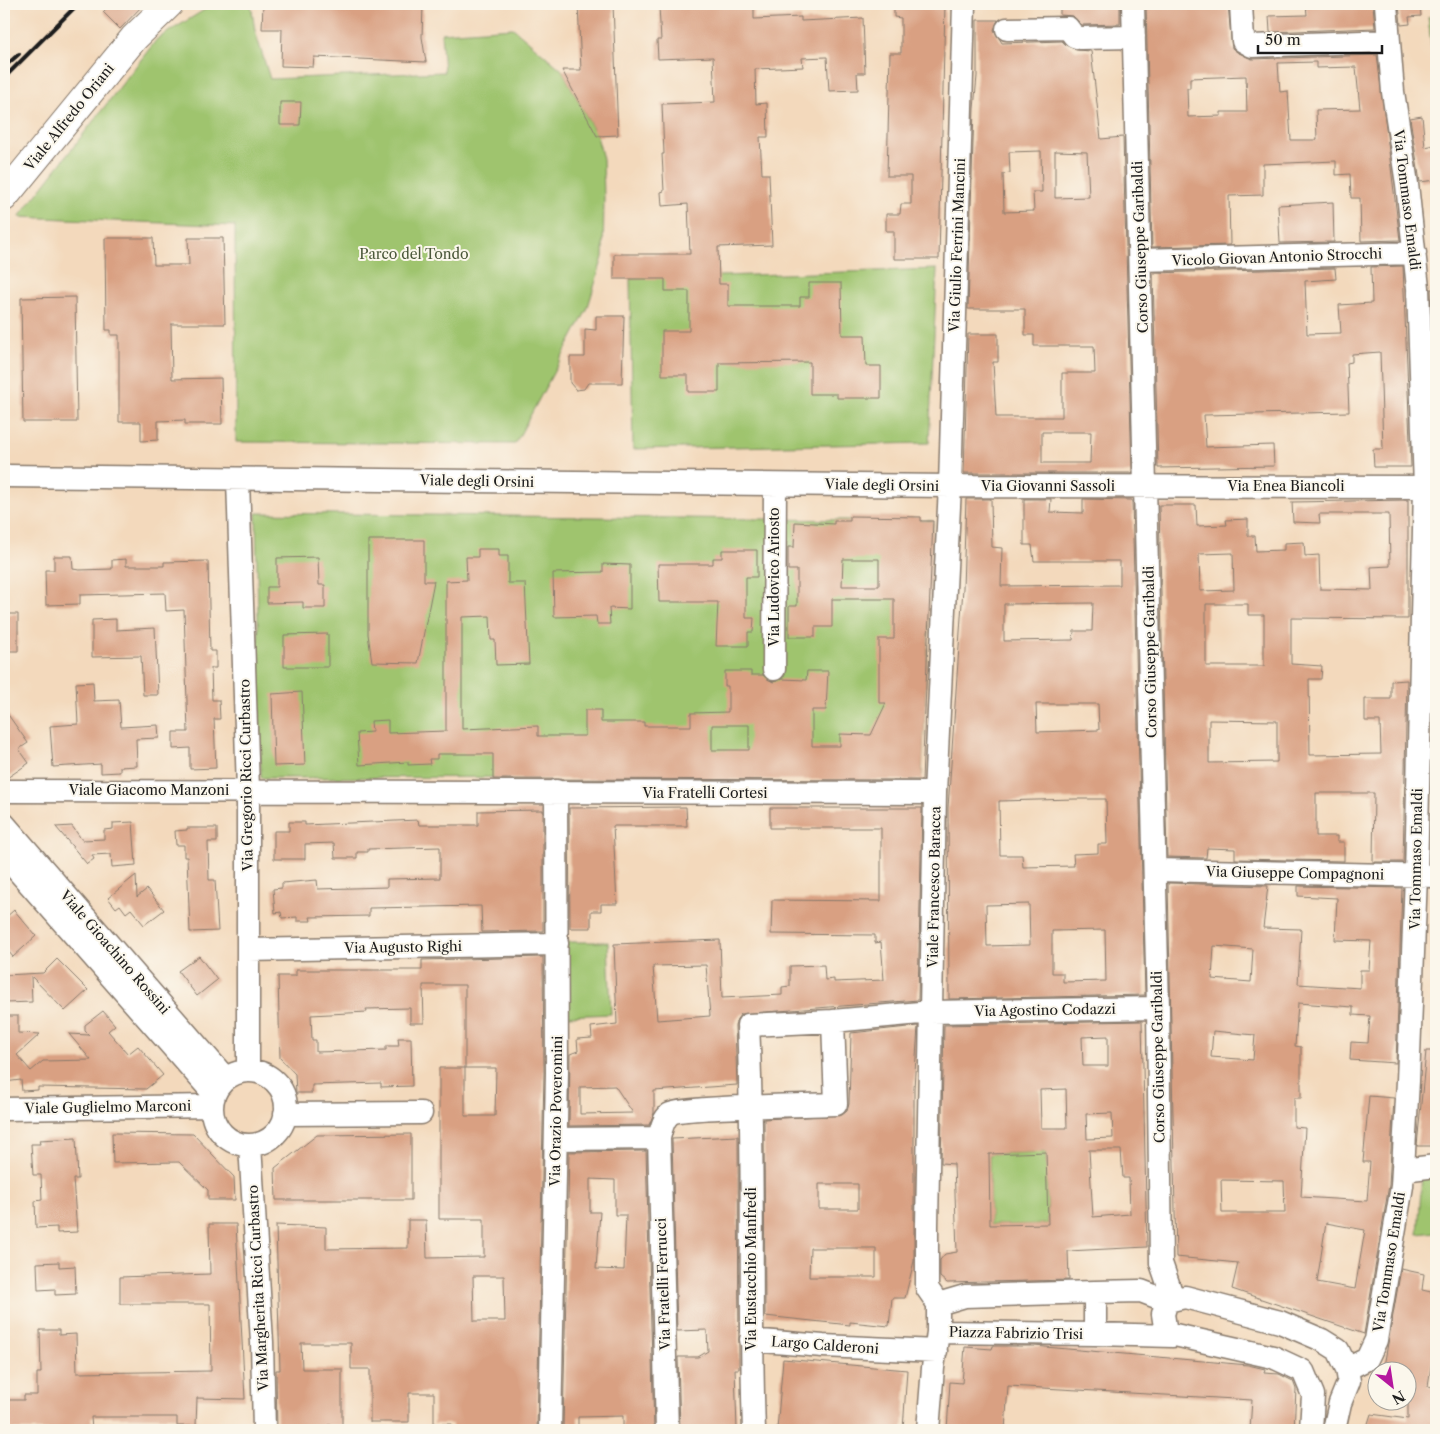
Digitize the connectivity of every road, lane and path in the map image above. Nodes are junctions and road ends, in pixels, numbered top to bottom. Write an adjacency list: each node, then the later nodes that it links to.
1 (169, 4): 9 (main road, Viale Alfredo Oriani)
2 (182, 4): 9 (main road, Viale Alfredo Oriani)
3 (964, 4): 17 (street, Via Giulio Ferrini Mancini)
4 (1133, 4): 8 (street, Corso Giuseppe Garibaldi)
5 (1241, 4): 10 (street)
6 (1386, 4): 10 (street, Via Tommaso Emaldi)
7 (1007, 29): 8 (street)
8 (1134, 37): 13 (street, Corso Giuseppe Garibaldi)
9 (134, 38): 11 (main road, Viale Alfredo Oriani)
10 (1389, 41): 12 (street, Via Tommaso Emaldi)
11 (4, 197)
12 (1414, 253): 13 (street, Vicolo Giovan Antonio Strocchi); 19 (street, Via Tommaso Emaldi)
13 (1140, 260): 18 (street, Corso Giuseppe Garibaldi)
14 (4, 476): 15 (street, Viale degli Orsini)
15 (238, 478): 16 (street, Viale degli Orsini); 21 (street, Via Gregorio Ricci Curbastro)
16 (775, 484): 17 (street, Viale degli Orsini); 20 (street, Via Ludovico Ariosto)
17 (950, 486): 18 (street, Via Giovanni Sassoli); 25 (street, Viale Francesco Baracca)
18 (1146, 486): 19 (street, Via Enea Biancoli); 28 (street, Corso Giuseppe Garibaldi)
19 (1431, 487): 29 (street, Via Tommaso Emaldi)
20 (774, 668)
21 (248, 790): 22 (street, Viale Giacomo Manzoni); 23 (street, Viale Giacomo Manzoni); 31 (street, Via Gregorio Ricci Curbastro)
22 (4, 791)
23 (475, 791): 24 (street, Via Fratelli Cortesi)
24 (556, 791): 25 (street, Via Fratelli Cortesi); 30 (street, Via Orazio Poveromini)
25 (935, 793): 33 (street, Viale Francesco Baracca)
26 (4, 824): 36 (street, Viale Gioachino Rossini)
27 (4, 855): 36 (street, Viale Gioachino Rossini)
28 (1155, 870): 29 (street, Via Giuseppe Compagnoni); 32 (street, Corso Giuseppe Garibaldi)
29 (1426, 876): 45 (street, Via Tommaso Emaldi)
30 (558, 944): 31 (street, Via Augusto Righi); 42 (street, Via Orazio Poveromini)
31 (248, 950): 35 (street, Via Gregorio Ricci Curbastro)
32 (1158, 1008): 33 (street, Via Agostino Codazzi); 48 (street, Corso Giuseppe Garibaldi)
33 (932, 1012): 34 (street, Via Agostino Codazzi); 47 (street, Viale Francesco Baracca)
34 (833, 1021): 38 (street); 38 (street, Via Eustacchio Manfredi)
35 (248, 1072): 36 (street); 40 (street)
36 (217, 1093): 37 (street, Viale Guglielmo Marconi); 43 (street)
37 (4, 1108)
38 (752, 1108): 41 (street); 51 (street, Via Eustacchio Manfredi)
39 (421, 1113): 40 (street)
40 (285, 1114): 43 (street)
41 (659, 1138): 42 (street); 56 (street, Via Fratelli Ferrucci)
42 (556, 1139): 55 (street, Via Orazio Poveromini)
43 (250, 1145): 54 (street, Via Margherita Ricci Curbastro)
44 (1436, 1166): 45 (street)
45 (1402, 1170): 53 (street, Via Tommaso Emaldi)
46 (1095, 1292): 47 (street); 48 (street); 49 (street, Piazza Fabrizio Trisi)
47 (932, 1296): 52 (street, Viale Francesco Baracca)
48 (1170, 1299): 50 (street); 53 (street)
49 (1094, 1334): 50 (street, Piazza Fabrizio Trisi); 52 (street, Piazza Fabrizio Trisi)
50 (1173, 1336): 59 (street, Piazza Fabrizio Trisi)
51 (751, 1340): 52 (street, Largo Calderoni); 57 (street, Via Eustacchio Manfredi)
52 (937, 1342): 58 (street, Viale Francesco Baracca)
53 (1347, 1369): 60 (street)
54 (264, 1430)
55 (550, 1430)
56 (667, 1430)
57 (754, 1430)
58 (928, 1430)
59 (1311, 1430)
60 (1334, 1430)

